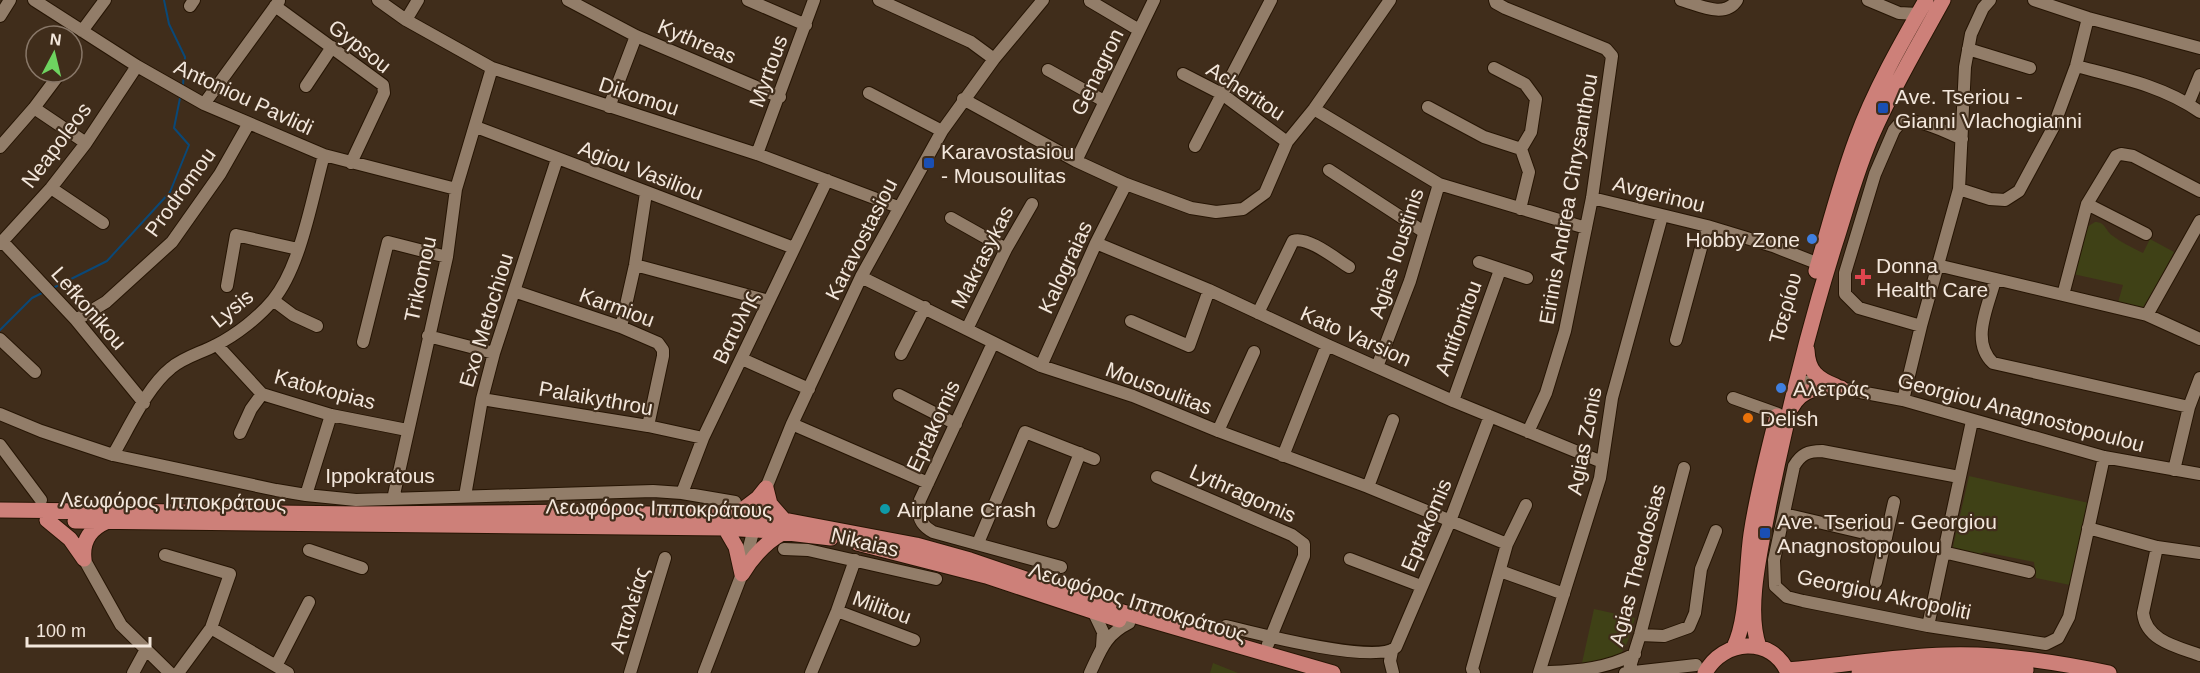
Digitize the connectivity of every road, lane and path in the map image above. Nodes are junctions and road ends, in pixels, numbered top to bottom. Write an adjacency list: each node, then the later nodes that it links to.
1 (10, 0): 26 (street)
2 (34, 0): 29 (street, Antoniou Pavlidi)
3 (105, 0): 31 (street)
4 (378, 0): 28 (street, Dikomou)
5 (418, 0): 28 (street)
6 (748, 0): 30 (street)
7 (814, 0): 30 (street, Myrtous)
8 (1042, 0): 39 (street, Karavostasiou)
9 (1154, 0): 32 (street, Genagron)
10 (1271, 0): 51 (street)
11 (1390, 0): 60 (street)
12 (1495, 0): 85 (street, Eirinis Andrea Chrysanthou)
13 (1681, 0): 14 (street)
14 (1737, 0)
15 (1868, 0): 24 (street)
16 (1926, 0): 25 (main road, Τσερίου)
17 (1943, 0): 129 (main road, Τσερίου)
18 (1990, 0): 38 (street)
19 (2034, 0): 27 (street)
20 (884, 1): 39 (street)
21 (1090, 1): 32 (street)
22 (576, 2): 35 (street, Kythreas)
23 (278, 3): 36 (street, Gypsou); 55 (street)
24 (1899, 13): 25 (street); 33 (street)
25 (1918, 14): 33 (main road, Τσερίου)
26 (0, 16)
27 (2088, 18): 37 (street); 41 (street)
28 (406, 20): 42 (street, Dikomou)
29 (71, 24)
30 (806, 25): 52 (street, Myrtous)
31 (84, 28)
32 (1139, 30): 54 (street, Genagron)
33 (1908, 30): 105 (main road, Τσερίου)
34 (84, 32): 40 (street, Antoniou Pavlidi)
35 (636, 36): 52 (street, Kythreas); 57 (street)
36 (332, 47): 49 (street); 75 (street, Gypsou)
37 (2200, 48)
38 (1968, 49): 44 (street); 65 (street)
39 (994, 59): 53 (street, Karavostasiou)
40 (137, 66): 55 (street, Antoniou Pavlidi); 67 (street, Neapoleos)
41 (2076, 66): 56 (street); 82 (street)
42 (492, 68): 57 (street, Dikomou); 63 (street, Trikomou)
43 (1494, 68): 70 (street)
44 (2031, 68)
45 (1048, 70): 54 (street)
46 (1183, 74): 51 (street, Acheritou)
47 (2200, 75): 56 (street)
48 (52, 84): 59 (street)
49 (306, 86)
50 (869, 93): 64 (street)
51 (1222, 94): 66 (street, Acheritou); 69 (street)
52 (780, 97): 71 (street, Myrtous)
53 (963, 99): 64 (street, Karavostasiou); 74 (street)
54 (1104, 101): 74 (street, Genagron)
55 (204, 104): 62 (street, Antoniou Pavlidi)
56 (2188, 104): 61 (street)
57 (609, 107): 71 (street, Dikomou)
58 (1428, 107): 70 (street)
59 (34, 108): 67 (street); 68 (street)
60 (1314, 109): 66 (street); 79 (street)
61 (2200, 112)
62 (249, 123): 72 (street, Antoniou Pavlidi); 122 (street, Prodromou)
63 (476, 127): 73 (street, Agiou Vasiliou); 81 (street, Trikomou)
64 (942, 131): 88 (street, Karavostasiou)
65 (1962, 139): 82 (street); 125 (street)
66 (1287, 142): 78 (street)
67 (86, 143): 80 (street, Neapoleos)
68 (0, 147)
69 (1195, 147)
70 (1521, 149): 89 (street)
71 (757, 154): 77 (street, Dikomou)
72 (324, 155): 75 (street, Antoniou Pavlidi); 101 (street, Lysis)
73 (558, 159): 84 (street, Agiou Vasiliou); 115 (street, Exo Metochiou)
74 (1076, 161): 78 (street)
75 (351, 163): 81 (street, Antoniou Pavlidi)
76 (1329, 170): 96 (street)
77 (827, 180): 88 (street, Dikomou); 100 (street, Βατυλης)
78 (1126, 184): 99 (street, Kalograias)
79 (1439, 184): 89 (street); 96 (street, Agias Ioustinis)
80 (51, 188): 93 (street); 98 (street, Neapoleos)
81 (456, 189): 103 (street, Trikomou)
82 (1959, 189): 107 (street)
83 (2200, 191): 87 (street)
84 (646, 193): 100 (street, Agiou Vasiliou); 106 (street)
85 (1592, 198): 90 (street, Avgerinou); 95 (street, Eirinis Andrea Chrysanthou)
86 (1032, 204): 102 (street, Makrasykas)
87 (2087, 204): 97 (street); 116 (street)
88 (898, 207): 110 (street, Karavostasiou)
89 (1520, 209): 95 (street)
90 (1662, 216): 94 (street, Avgerinou); 176 (street, Agias Zonis)
91 (951, 218): 102 (street)
92 (2200, 221): 121 (street)
93 (103, 223)
94 (1707, 226): 105 (street, Avgerinou); 132 (street)
95 (1586, 228): 167 (street, Eirinis Andrea Chrysanthou)
96 (1424, 232): 142 (street, Agias Ioustinis)
97 (2146, 234)
98 (1, 242): 122 (street, Lefkonikou)
99 (1096, 243): 114 (street, Kato Varsion); 141 (street, Kalograias)
100 (794, 248): 118 (street, Βατυλης)
101 (298, 249): 113 (street); 117 (street, Lysis)
102 (1006, 249): 127 (street, Makrasykas)
103 (447, 257): 128 (street, Trikomou); 133 (street)
104 (1479, 262): 109 (street)
105 (1819, 264): 159 (main road, Τσερίου)
106 (635, 265): 118 (street); 126 (street)
107 (1937, 265): 112 (street); 125 (street)
108 (1349, 267): 120 (street)
109 (1500, 270): 111 (street); 152 (street, Antifonitou)
110 (861, 277): 119 (street, Mousoulitas); 146 (street, Karavostasiou)
111 (1527, 278)
112 (1995, 280): 116 (street); 155 (street)
113 (227, 286)
114 (1209, 290): 120 (street, Kato Varsion); 123 (street)
115 (514, 291): 126 (street, Karmiou); 138 (street, Exo Metochiou)
116 (2063, 295): 121 (street)
117 (273, 300): 124 (street); 135 (street, Lysis)
118 (769, 302): 140 (street, Βατυλης)
119 (925, 307): 127 (street, Mousoulitas); 139 (street)
120 (1258, 313): 136 (street, Kato Varsion)
121 (2147, 315): 131 (street)
122 (76, 320): 154 (street, Lefkonikou)
123 (1131, 321)
124 (317, 326)
125 (1921, 326): 153 (street)
126 (621, 327): 164 (street, Karmiou)
127 (967, 329): 134 (street, Mousoulitas)
128 (428, 336): 138 (street); 165 (street, Trikomou)
129 (1807, 337): 145 (main road, Τσερίου); 147 (main road)
130 (0, 339): 143 (street)
131 (2200, 339)
132 (1676, 340)
133 (363, 342)
134 (993, 344): 141 (street, Mousoulitas); 163 (street, Eptakomis)
135 (217, 345): 148 (street, Katokopias); 154 (street, Lysis)
136 (1327, 345): 142 (street, Kato Varsion); 173 (street)
137 (1254, 352): 166 (street)
138 (494, 353): 151 (street, Exo Metochiou)
139 (901, 354)
140 (741, 359): 146 (street); 169 (street, Βατυλης)
141 (1041, 366): 166 (street, Mousoulitas)
142 (1377, 367): 152 (street, Kato Varsion)
143 (35, 372)
144 (2200, 378): 155 (street)
145 (1796, 383): 147 (street, Georgiou Anagnostopoulou); 159 (main road, Τσερίου)
146 (809, 388): 162 (street, Karavostasiou)
147 (1841, 388): 153 (street, Georgiou Anagnostopoulou); 159 (main road)
148 (262, 394): 157 (street, Katokopias); 168 (street)
149 (899, 395): 163 (street)
150 (1733, 398): 159 (street)
151 (482, 399): 164 (street, Palaikythrou); 187 (street, Exo Metochiou)
152 (1453, 400): 158 (street, Kato Varsion)
153 (1903, 400): 161 (street, Georgiou Anagnostopoulou)
154 (144, 403): 172 (street, Lysis)
155 (2189, 407): 178 (street)
156 (0, 414): 172 (street, Ippokratous)
157 (331, 415): 165 (street, Katokopias); 186 (street)
158 (1490, 416): 167 (street, Kato Varsion); 197 (street, Eptakomis)
159 (1782, 419): 236 (main road, Τσερίου); 237 (main road, Τσερίου)
160 (1393, 420): 183 (street)
161 (1972, 421): 174 (street, Georgiou Anagnostopoulou); 181 (street)
162 (792, 424): 182 (street); 184 (street, Karavostasiou)
163 (956, 424): 182 (street, Eptakomis)
164 (648, 426): 169 (street, Palaikythrou)
165 (407, 430): 188 (street, Trikomou)
166 (1218, 431): 173 (street, Mousoulitas)
167 (1528, 432): 176 (street, Kato Varsion)
168 (240, 433)
169 (703, 438): 185 (street, Βατυλης)
170 (0, 445): 189 (street)
171 (1080, 453): 175 (street); 200 (street); 205 (street)
172 (113, 455): 186 (street, Ippokratous)
173 (1283, 456): 183 (street, Mousoulitas)
174 (2104, 457): 178 (street, Georgiou Anagnostopoulou); 202 (street, Georgiou Akropoliti)
175 (1094, 459)
176 (1602, 462): 225 (street, Agias Zonis)
177 (1684, 468): 233 (street, Agias Theodosias)
178 (2174, 470): 179 (street, Georgiou Anagnostopoulou)
179 (2200, 474)
180 (1157, 477): 234 (street, Lythragomis)
181 (1959, 477): 193 (street, Georgiou Akropoliti); 210 (street)
182 (928, 483): 205 (street, Eptakomis)
183 (1368, 487): 197 (street, Mousoulitas)
184 (766, 488): 194 (main road); 199 (street, Karavostasiou); 201 (main road)
185 (682, 493): 187 (street, Ippokratous); 194 (street, Ippokratous)
186 (306, 495): 188 (street, Ippokratous)
187 (465, 496): 188 (street, Ippokratous)
188 (393, 499)
189 (41, 500)
190 (1894, 502): 204 (street)
191 (1526, 505): 206 (street)
192 (0, 510): 194 (main road, Λεωφόρος Ιπποκράτους)
193 (1784, 514): 204 (street); 231 (street, Georgiou Akropoliti)
194 (731, 516): 198 (main road, Λεωφόρος Ιπποκράτους); 199 (main road, Λεωφόρος Ιπποκράτους); 221 (main road)
195 (0, 520): 196 (main road, Λεωφόρος Ιπποκράτους)
196 (47, 520): 198 (main road, Λεωφόρος Ιπποκράτους); 215 (main road)
197 (1450, 520): 206 (street, Mousoulitas); 224 (street, Eptakomis)
198 (106, 522): 215 (main road)
199 (758, 522): 201 (main road, Λεωφόρος Ιπποκράτους); 221 (street, Karavostasiou)
200 (1053, 522)
201 (784, 526): 221 (main road); 228 (main road, Λεωφόρος Ιπποκράτους); 241 (main road, Λεωφόρος Ιπποκράτους)
202 (2088, 528): 207 (street); 231 (street, Georgiou Akropoliti)
203 (1716, 531): 233 (street)
204 (1886, 538): 223 (street)
205 (978, 543): 217 (street, Eptakomis)
206 (1508, 544): 219 (street)
207 (2157, 547): 211 (street); 243 (street)
208 (784, 549): 216 (street, Nikaias)
209 (309, 550): 218 (street)
210 (1943, 552): 220 (street); 231 (street)
211 (2200, 553)
212 (165, 555): 232 (street)
213 (665, 558): 253 (street, Ατταλείας)
214 (1350, 558): 224 (street)
215 (84, 559): 240 (street)
216 (855, 560): 222 (street, Nikaias); 227 (street)
217 (1061, 567)
218 (362, 568)
219 (1500, 571): 225 (street); 247 (street)
220 (2028, 572)
221 (742, 574): 254 (street)
222 (936, 579)
223 (1876, 582)
224 (1421, 586): 239 (street, Eptakomis)
225 (1564, 594): 259 (street, Agias Zonis)
226 (309, 602): 244 (street)
227 (837, 611): 235 (street, Militou); 255 (street)
228 (1094, 613): 229 (main road, Λεωφόρος Ιπποκράτους); 238 (street)
229 (1129, 623): 238 (street); 257 (main road, Λεωφόρος Ιπποκράτους)
230 (1226, 626): 234 (street)
231 (1928, 626)
232 (211, 628): 244 (street); 251 (street)
233 (1640, 635): 242 (street, Agias Theodosias)
234 (1271, 638): 239 (street); 241 (street, Lythragomis)
235 (914, 639)
236 (1734, 647): 237 (main road); 245 (main road)
237 (1759, 647): 248 (main road)
238 (1102, 648): 256 (street)
239 (1394, 649): 246 (street, Eptakomis)
240 (145, 651): 249 (street); 250 (street)
241 (1263, 653): 258 (main road, Λεωφόρος Ιπποκράτους)
242 (1635, 654): 259 (street); 260 (street, Agias Theodosias)
243 (2200, 655)
244 (276, 666): 252 (street)
245 (1700, 669): 260 (street)
246 (1391, 671)
247 (1473, 671)
248 (1787, 671): 263 (main road)
249 (133, 673)
250 (170, 673)
251 (178, 673)
252 (288, 673)
253 (630, 673)
254 (704, 673)
255 (811, 673)
256 (1090, 673)
257 (1297, 673)
258 (1333, 673)
259 (1544, 673)
260 (1627, 673)
261 (1859, 673): 262 (main road)
262 (2050, 673)
263 (2109, 673)

